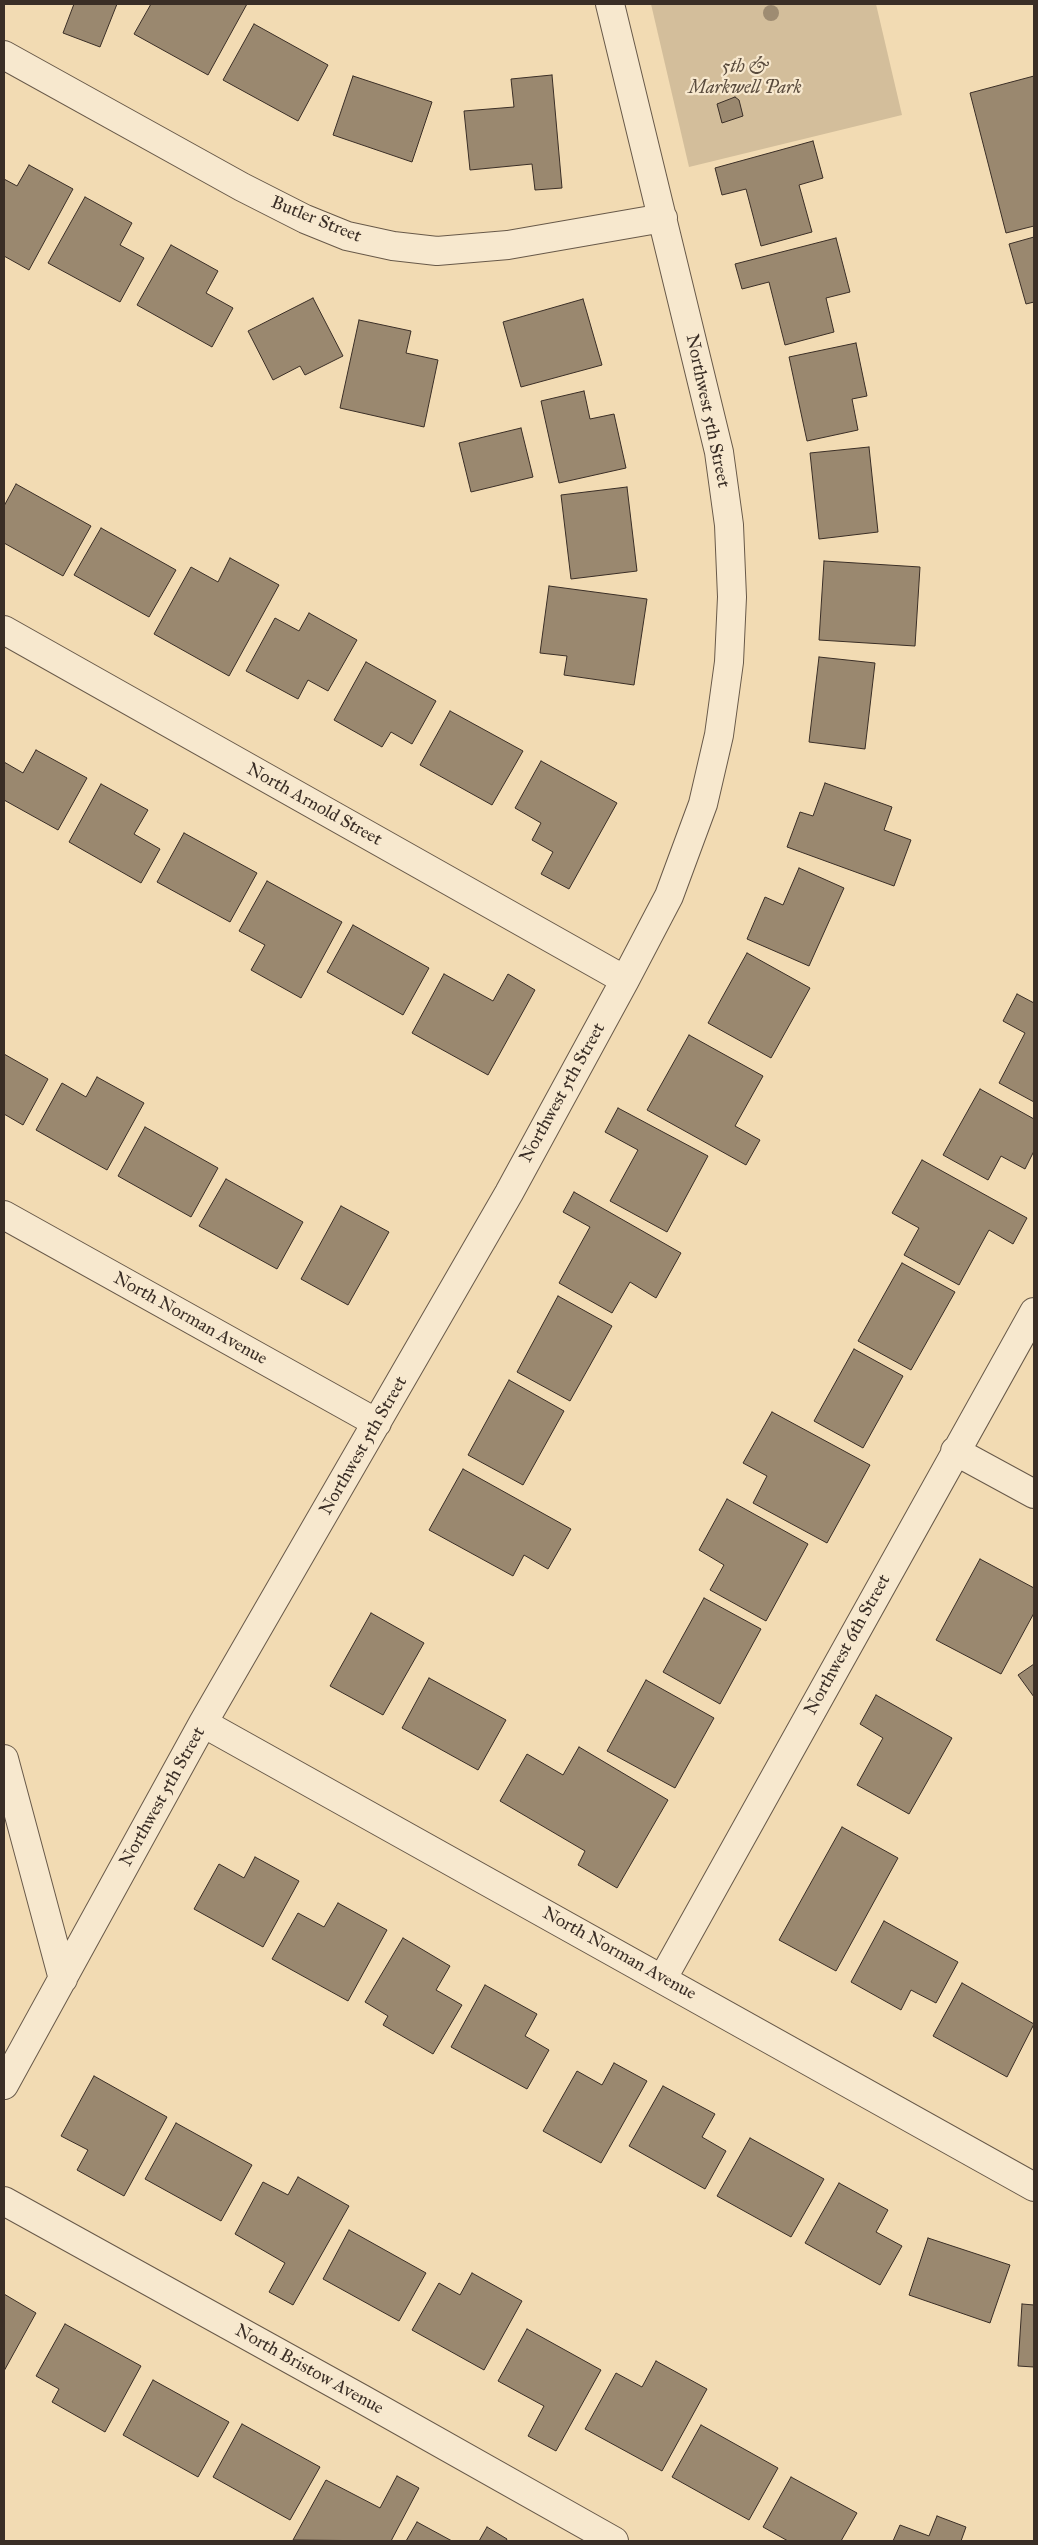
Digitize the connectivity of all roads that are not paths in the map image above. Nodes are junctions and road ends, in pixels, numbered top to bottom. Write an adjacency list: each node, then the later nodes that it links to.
1 (610, 4): 3 (street, Northwest 5th Street)
2 (4, 55): 3 (street, Butler Street)
3 (663, 218): 5 (street, Northwest 5th Street)
4 (4, 630): 5 (street, North Arnold Street)
5 (626, 980): 8 (street, Northwest 5th Street)
6 (4, 1215): 8 (street, North Norman Avenue)
7 (1034, 1312): 9 (street, Northwest 6th Street)
8 (377, 1423): 11 (street, Northwest 5th Street)
9 (955, 1451): 10 (street); 13 (street, Northwest 6th Street)
10 (1034, 1494)
11 (203, 1724): 13 (street, North Norman Avenue); 14 (street, Northwest 5th Street)
12 (4, 1759): 14 (street)
13 (663, 1978): 16 (street, North Norman Avenue)
14 (63, 1979): 15 (street, Northwest 5th Street)
15 (4, 2085)
16 (1034, 2187)
17 (4, 2201): 18 (street, North Bristow Avenue)
18 (614, 2541)

